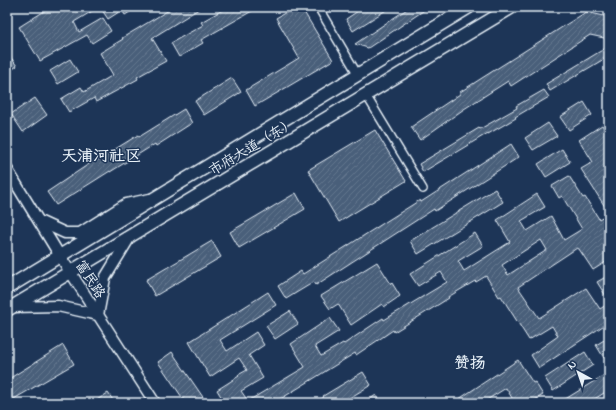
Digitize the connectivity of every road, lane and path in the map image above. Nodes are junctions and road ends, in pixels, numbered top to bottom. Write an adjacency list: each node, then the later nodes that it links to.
1 (318, 7): 4 (street)
2 (469, 7): 4 (main road, 市府大道（东）)
3 (512, 7): 5 (main road, 市府大道（东）)
4 (358, 75): 8 (main road, 市府大道（东）)
5 (366, 95): 7 (street); 10 (main road, 市府大道（东）)
6 (7, 169): 9 (street, 富民路)
7 (423, 189)
8 (154, 198): 9 (street); 11 (main road, 市府大道（东）)
9 (39, 221): 11 (street, 富民路)
10 (130, 237): 12 (main road, 市府大道（东）); 15 (street)
11 (60, 256): 12 (street, 富民路); 13 (main road, 市府大道（东）)
12 (70, 272): 14 (main road, 市府大道（东）); 15 (street, 富民路)
13 (7, 288)
14 (10, 309): 15 (street)
15 (98, 315): 16 (street, 富民路)
16 (155, 403)

